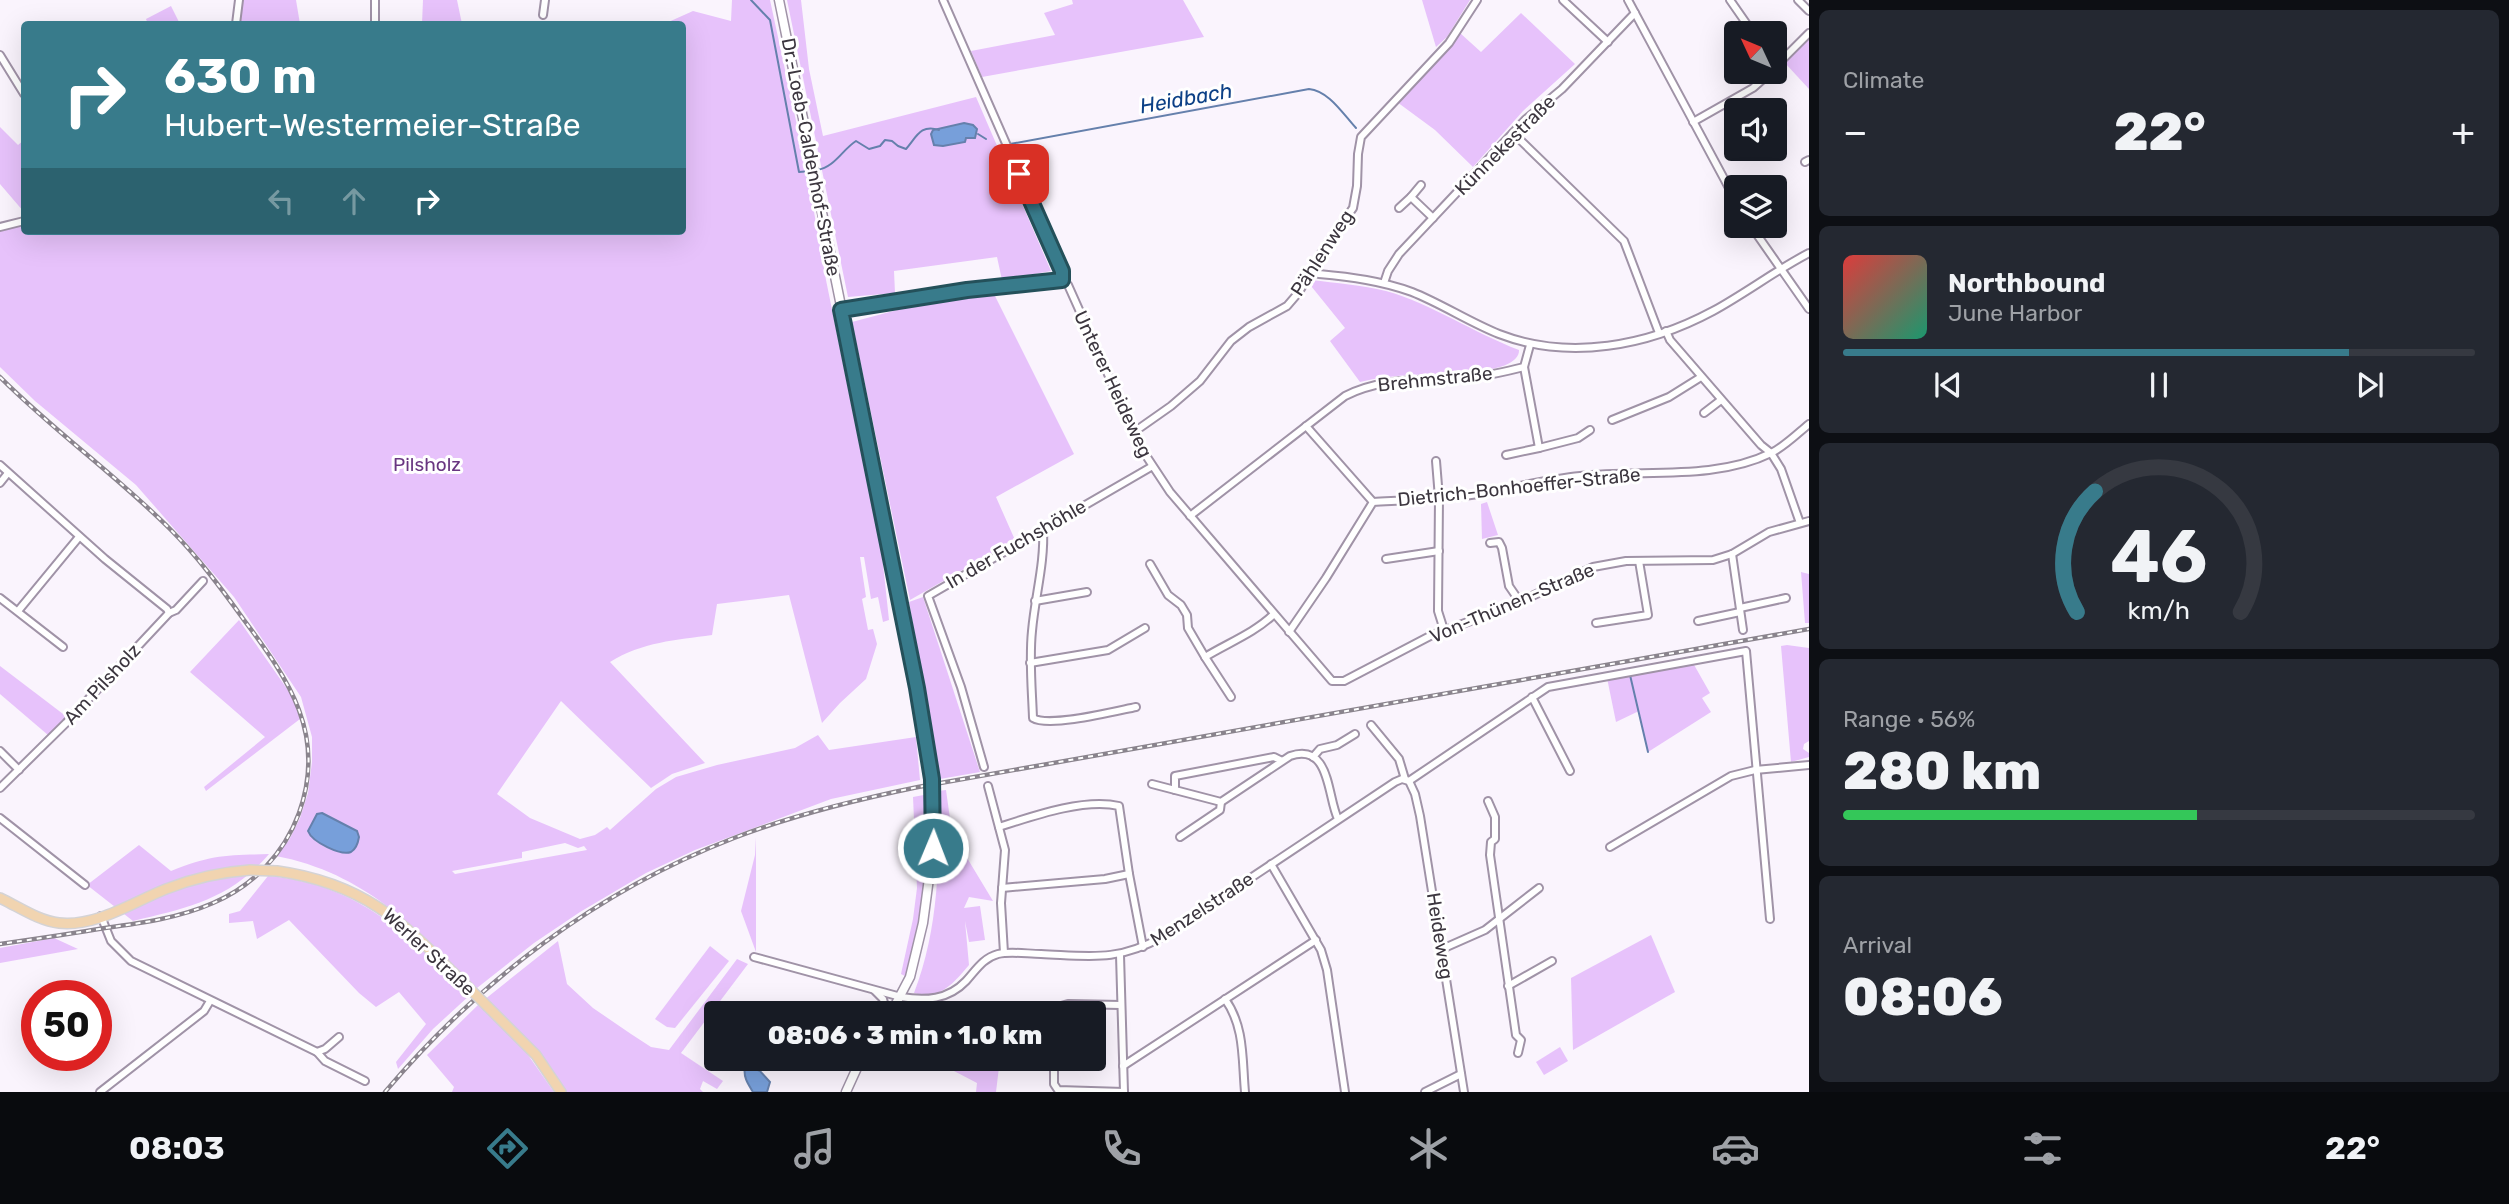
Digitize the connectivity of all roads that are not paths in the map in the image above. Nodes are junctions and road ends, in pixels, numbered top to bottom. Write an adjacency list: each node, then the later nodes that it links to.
1 (239, 0): 14 (street)
2 (375, 0): 15 (street)
3 (545, 0): 13 (street)
4 (779, 0): 39 (main road, Dr.-Loeb-Caldenhof-Straße)
5 (943, 0): 36 (street, Unterer Heideweg)
6 (1476, 0): 50 (street, Pählenweg)
7 (1563, 0): 18 (street)
8 (1628, 0): 12 (street)
9 (1730, 0): 16 (street)
10 (1798, 0): 11 (street)
11 (1809, 11)
12 (1635, 13): 18 (street, Künnekestraße); 23 (street)
13 (543, 15)
14 (236, 21)
15 (375, 21)
16 (1745, 21)
17 (1809, 33): 19 (street)
18 (1608, 42): 24 (street, Künnekestraße)
19 (1787, 54)
20 (0, 55): 22 (street)
21 (1755, 84): 23 (street)
22 (21, 89)
23 (1693, 122): 25 (street)
24 (1513, 133): 29 (street, Künnekestraße); 40 (street)
25 (1724, 179)
26 (1421, 186): 27 (street)
27 (1411, 197): 28 (street); 29 (street)
28 (1399, 208)
29 (1433, 218): 37 (street, Künnekestraße)
30 (21, 222): 31 (street)
31 (0, 227)
32 (1759, 238): 34 (street)
33 (1809, 253): 34 (street)
34 (1782, 270): 38 (street); 40 (street)
35 (1319, 274): 37 (street)
36 (1062, 280): 39 (street); 50 (street, Unterer Heideweg)
37 (1384, 284): 41 (street)
38 (1809, 309)
39 (841, 310): 135 (main road, Dr.-Loeb-Caldenhof-Straße)
40 (1662, 332): 41 (street); 43 (street)
41 (1530, 345): 42 (street)
42 (1524, 367): 48 (street, Brehmstraße); 51 (street)
43 (1701, 377): 44 (street); 46 (street)
44 (1721, 400): 45 (street); 52 (street)
45 (1704, 412)
46 (1612, 420)
47 (1809, 424): 52 (street, Dietrich-Bonhoeffer-Straße)
48 (1306, 426): 60 (street); 61 (street, Brehmstraße)
49 (1590, 430): 51 (street)
50 (1134, 432): 56 (street, Unterer Heideweg)
51 (1539, 448): 53 (street)
52 (1771, 453): 59 (street, Dietrich-Bonhoeffer-Straße); 63 (street)
53 (1506, 455)
54 (1436, 461): 59 (street)
55 (0, 465): 57 (street)
56 (1152, 467): 61 (street, Unterer Heideweg); 64 (street, In der Fuchshöhle)
57 (8, 473): 58 (street); 65 (street)
58 (0, 483)
59 (1439, 498): 60 (street, Dietrich-Bonhoeffer-Straße); 67 (street)
60 (1373, 502): 87 (street, Dietrich-Bonhoeffer-Straße)
61 (1190, 516): 81 (street, Unterer Heideweg)
62 (1809, 521): 63 (street, Von-Thünen-Straße)
63 (1801, 523): 68 (street, Von-Thünen-Straße)
64 (1043, 528): 76 (street); 101 (street, In der Fuchshöhle)
65 (79, 537): 79 (street); 80 (street)
66 (1490, 543): 77 (street)
67 (1439, 551): 69 (street); 85 (street)
68 (1732, 554): 70 (street, Von-Thünen-Straße); 78 (street)
69 (1387, 559)
70 (1639, 561): 77 (street, Von-Thünen-Straße); 83 (street)
71 (1150, 564): 89 (street)
72 (203, 581): 80 (street, Am Pilsholz)
73 (1087, 592): 76 (street)
74 (0, 598): 79 (street)
75 (1786, 598): 78 (street)
76 (1035, 601): 90 (street)
77 (1520, 602): 85 (street, Von-Thünen-Straße)
78 (1740, 610): 82 (street); 86 (street)
79 (18, 611): 88 (street)
80 (169, 613): 102 (street, Am Pilsholz)
81 (1273, 615): 87 (street, Unterer Heideweg); 89 (street)
82 (1698, 621)
83 (1596, 623)
84 (1145, 628): 90 (street)
85 (1444, 630): 91 (street, Von-Thünen-Straße)
86 (1743, 630)
87 (1289, 632): 91 (street, Unterer Heideweg)
88 (63, 647)
89 (1205, 657): 92 (street)
90 (1030, 663): 94 (street)
91 (1341, 682)
92 (1231, 697)
93 (1532, 697): 103 (street, Menzelstraße); 104 (street); 105 (street, Menzelstraße)
94 (1136, 707)
95 (1371, 725): 105 (street, Heideweg)
96 (1355, 734): 98 (street)
97 (0, 751): 102 (street)
98 (1313, 757): 99 (street); 113 (street)
99 (1282, 761): 109 (street); 111 (street)
100 (1809, 765): 103 (street)
101 (984, 767)
102 (19, 770): 108 (street, Am Pilsholz)
103 (1755, 770): 116 (street); 124 (street)
104 (1570, 771)
105 (1407, 780): 113 (street, Menzelstraße); 128 (street, Heideweg)
106 (1152, 784): 109 (street)
107 (988, 786): 114 (street)
108 (0, 788)
109 (1175, 790): 111 (street)
110 (1488, 801): 125 (street)
111 (1220, 802): 115 (street)
112 (0, 818): 119 (street)
113 (1338, 819): 117 (street, Menzelstraße)
114 (999, 827): 118 (street); 120 (street)
115 (1180, 837)
116 (1610, 847)
117 (1271, 864): 126 (street); 127 (street, Menzelstraße)
118 (1129, 874): 120 (street); 127 (street)
119 (85, 885)
120 (1002, 888): 129 (street)
121 (1539, 888): 125 (street)
122 (0, 898): 123 (main road, Werler Straße)
123 (101, 916): 137 (street); 151 (main road, Werler Straße, bridge)
124 (1770, 919)
125 (1498, 920): 128 (street); 133 (street)
126 (1316, 940): 136 (street); 155 (street)
127 (1143, 947): 130 (street, Menzelstraße)
128 (1442, 949): 148 (street, Heideweg)
129 (1004, 953): 130 (street, Menzelstraße); 135 (street)
130 (1120, 955): 141 (street)
131 (754, 957): 134 (street)
132 (1552, 961): 133 (street)
133 (1508, 986): 144 (street)
134 (873, 990): 135 (street); 138 (street)
135 (901, 997): 139 (main road, Dr.-Loeb-Caldenhof-Straße)
136 (1226, 999): 145 (street); 154 (street)
137 (210, 1001): 143 (street); 150 (street)
138 (884, 1001)
139 (898, 1001)
140 (1106, 1005): 141 (street)
141 (1121, 1005): 145 (street)
142 (339, 1037): 143 (street)
143 (317, 1052): 149 (street)
144 (1518, 1053)
145 (1124, 1066): 153 (street)
146 (856, 1071): 152 (main road)
147 (1055, 1071): 153 (street)
148 (1461, 1074): 156 (street); 157 (street, Heideweg)
149 (365, 1081)
150 (100, 1092)
151 (561, 1092)
152 (846, 1092)
153 (1125, 1092)
154 (1245, 1092)
155 (1345, 1092)
156 (1425, 1092)
157 (1464, 1092)

